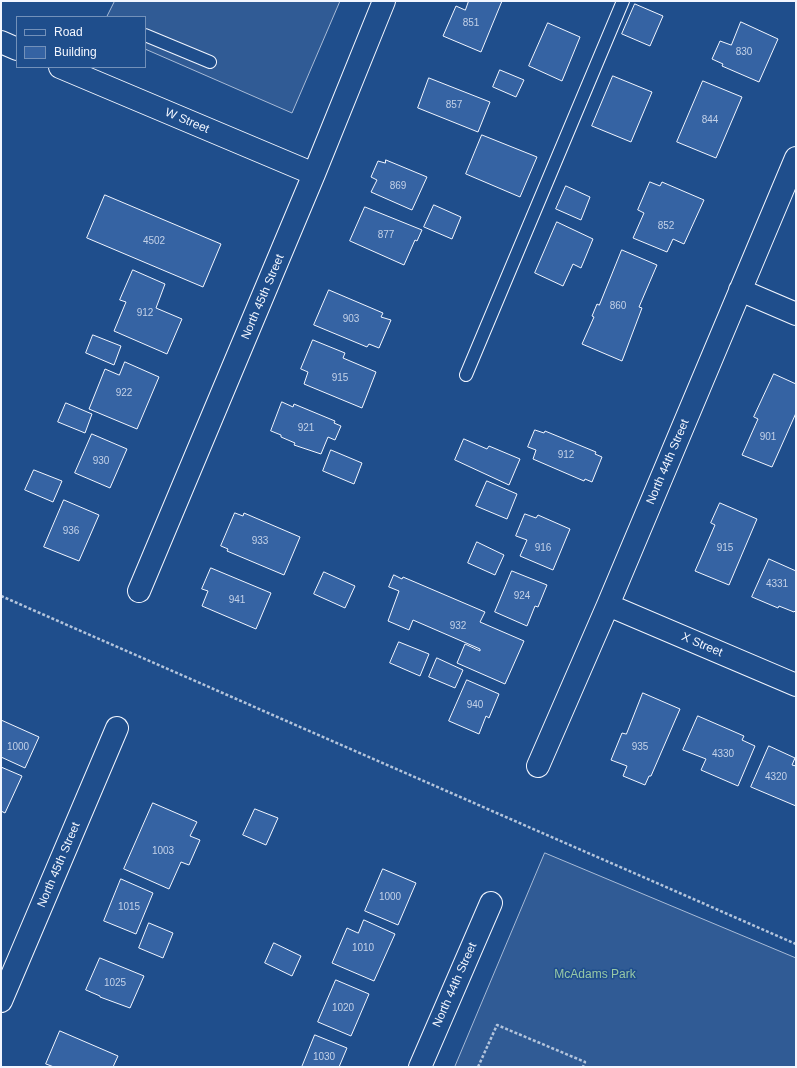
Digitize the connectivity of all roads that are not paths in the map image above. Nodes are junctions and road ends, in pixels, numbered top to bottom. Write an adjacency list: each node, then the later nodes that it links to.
1 (384, 1): 9 (street, North 45th Street)
2 (623, 1): 12 (lane)
3 (146, 35): 6 (lane)
4 (1, 42): 5 (street)
5 (16, 49)
6 (210, 62)
7 (62, 68): 9 (street, W Street)
8 (796, 158): 10 (street, North 44th Street)
9 (314, 174): 13 (street, North 45th Street)
10 (740, 290): 11 (street); 14 (street, North 44th Street)
11 (796, 314)
12 (466, 375)
13 (139, 591)
14 (608, 605): 15 (street, X Street); 17 (street, North 44th Street)
15 (796, 685)
16 (117, 728): 19 (street, North 45th Street)
17 (538, 766)
18 (491, 903): 20 (street, North 44th Street)
19 (1, 1001)
20 (420, 1067)

